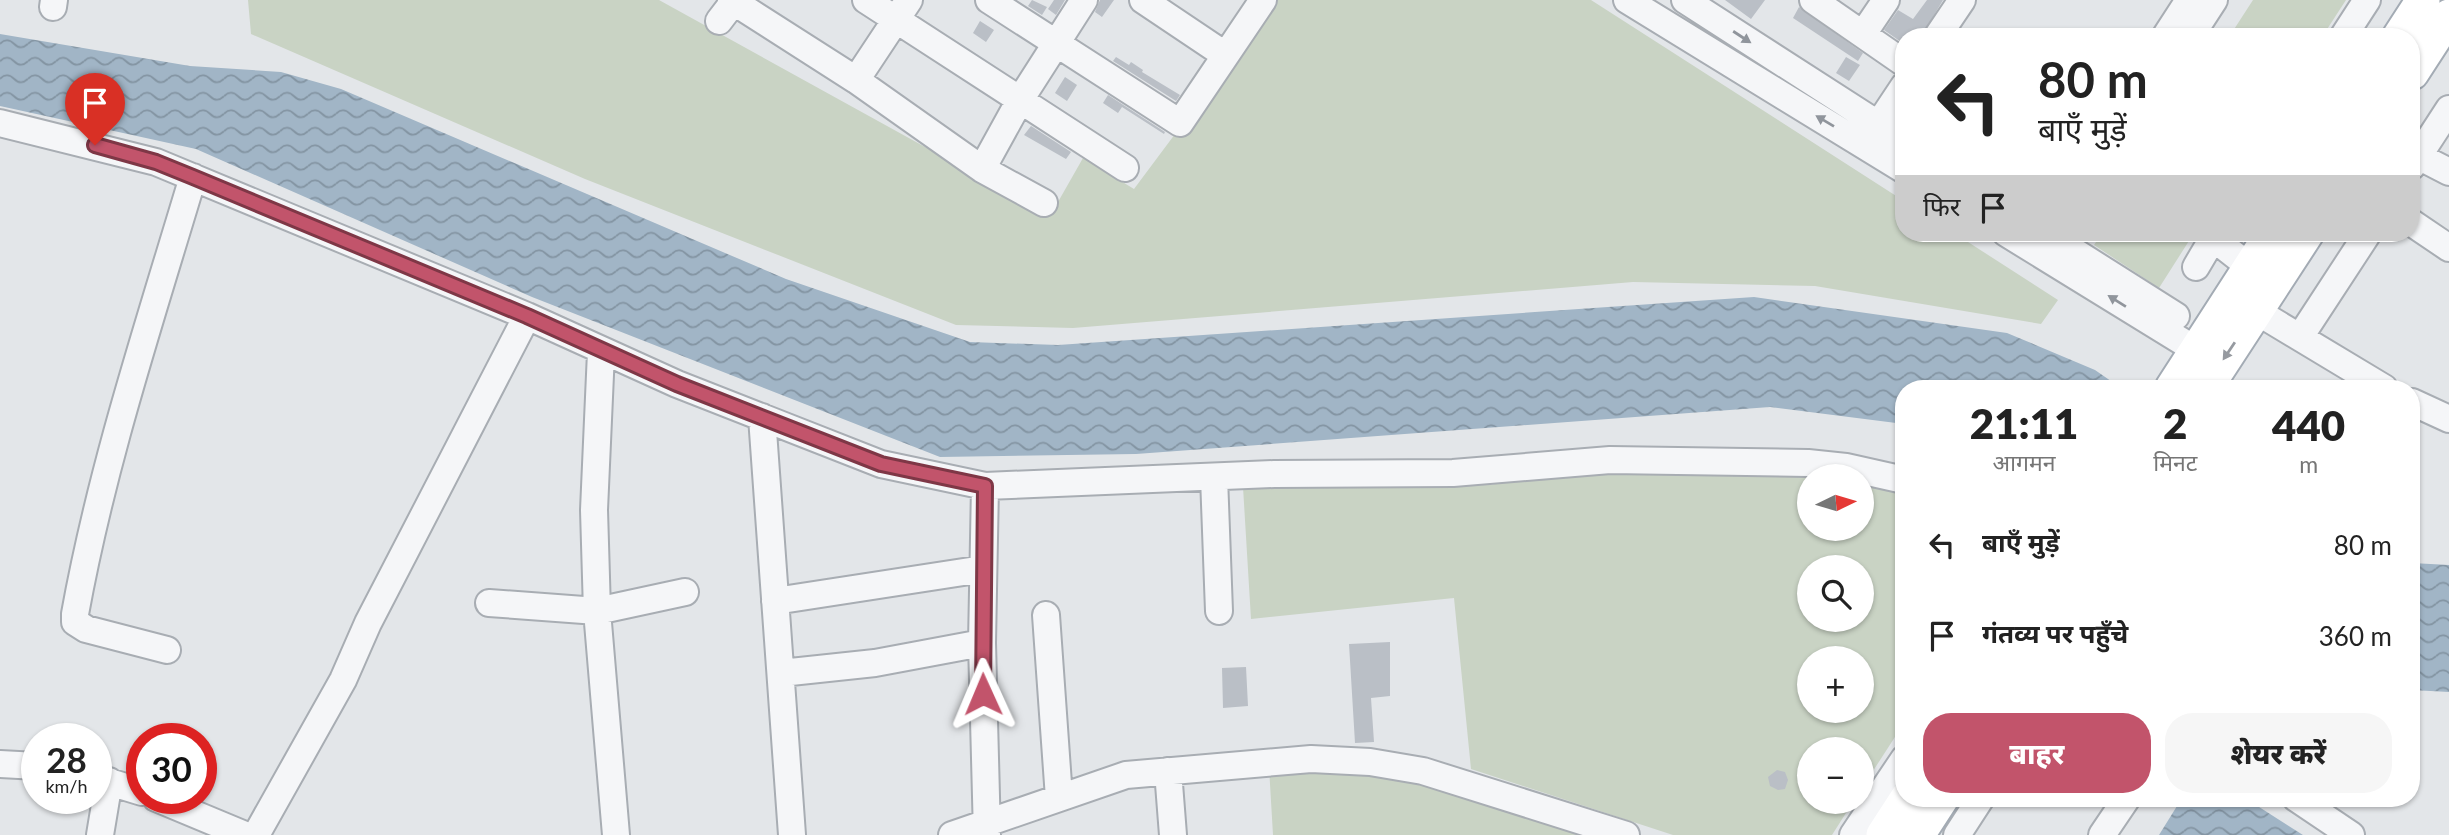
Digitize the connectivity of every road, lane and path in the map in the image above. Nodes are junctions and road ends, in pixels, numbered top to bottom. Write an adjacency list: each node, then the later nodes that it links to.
1 (866, 0): 16 (street)
2 (989, 0): 24 (street)
3 (1084, 0): 24 (street)
4 (1263, 0): 25 (street)
5 (1627, 0): 33 (street, one-way to 5)
6 (1685, 0): 33 (street, one-way to 33)
7 (1813, 0): 23 (street)
8 (1886, 0): 23 (street)
9 (1962, 0): 18 (street)
10 (2189, 0): 19 (street)
11 (2214, 0): 20 (street)
12 (2367, 0): 21 (street)
13 (2423, 0): 22 (main road)
14 (1145, 1): 25 (street)
15 (730, 6): 28 (street)
16 (903, 10): 28 (street); 30 (street)
17 (2449, 16): 27 (main road)
18 (1943, 28)
19 (2171, 28)
20 (2196, 28)
21 (2349, 28)
22 (2405, 28)
23 (1863, 34): 26 (street)
24 (1055, 44): 25 (street); 30 (street)
25 (1225, 55)
26 (1895, 56)
27 (2420, 61)
28 (856, 80): 38 (street)
29 (1895, 99): 33 (street)
30 (1020, 100): 38 (street); 39 (street)
31 (2449, 109): 35 (street)
32 (0, 123): 41 (street)
33 (1871, 135): 34 (street); 36 (street)
34 (1895, 139)
35 (2420, 153)
36 (1895, 160)
37 (2420, 163): 40 (street)
38 (982, 169): 42 (street)
39 (1125, 169)
40 (2449, 172)
41 (193, 177): 54 (street); 75 (street)
42 (1044, 203)
43 (2420, 228): 50 (street)
44 (2045, 242): 56 (street)
45 (2210, 242): 51 (street)
46 (2222, 242): 52 (street)
47 (2266, 242): 52 (main road)
48 (2301, 242): 53 (main road)
49 (2362, 242): 55 (street)
50 (2449, 248)
51 (2196, 267)
52 (2250, 267): 56 (main road)
53 (2256, 311): 55 (street); 59 (main road, one-way to 59)
54 (527, 316): 57 (street); 92 (street)
55 (2300, 337): 60 (street)
56 (2201, 342): 58 (main road)
57 (601, 352): 62 (street); 71 (street)
58 (2187, 380)
59 (2191, 380)
60 (2371, 380)
61 (2420, 412): 63 (street)
62 (762, 417): 66 (street); 69 (street)
63 (2449, 419)
64 (1214, 477): 65 (street); 66 (street); 72 (street)
65 (1895, 478)
66 (985, 486): 67 (street)
67 (983, 569): 69 (street); 74 (street)
68 (685, 592): 71 (street)
69 (775, 601): 76 (street)
70 (489, 603): 71 (street)
71 (597, 611): 93 (street)
72 (1220, 611)
73 (1046, 615): 81 (street)
74 (982, 643): 76 (street); 89 (street)
75 (167, 650)
76 (781, 673): 94 (street)
77 (0, 764): 78 (street)
78 (21, 765)
79 (1168, 771): 81 (street); 96 (street); 97 (street)
80 (1895, 772): 98 (street)
81 (1059, 798): 89 (street)
82 (1901, 807): 99 (main road)
83 (1936, 807): 100 (main road)
84 (1975, 807): 101 (street)
85 (2121, 807): 102 (street)
86 (2309, 807): 103 (street)
87 (101, 814): 90 (street)
88 (194, 814): 91 (street)
89 (986, 829): 95 (street)
90 (100, 835)
91 (245, 835)
92 (256, 835)
93 (616, 835)
94 (792, 835)
95 (952, 835)
96 (1173, 835)
97 (1626, 835)
98 (1853, 835)
99 (1883, 835)
100 (1918, 835)
101 (1957, 835)
102 (2102, 835)
103 (2351, 835)

